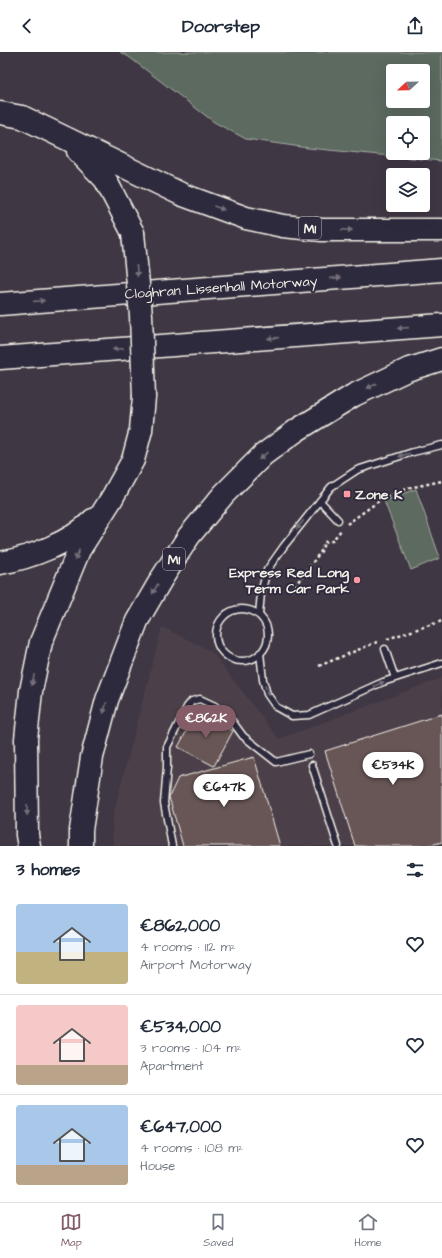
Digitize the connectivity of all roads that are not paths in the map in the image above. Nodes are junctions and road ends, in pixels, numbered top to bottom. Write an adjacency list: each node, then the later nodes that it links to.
1 (0, 113): 2 (highway, M1)
2 (68, 140): 3 (highway, M1, one-way to 3); 10 (highway, M1, one-way to 10, bridge)
3 (442, 230)
4 (442, 270): 5 (highway, Cloghran Lissenhall Motorway, one-way to 4)
5 (0, 304)
6 (442, 325): 7 (highway, one-way to 7)
7 (0, 358)
8 (442, 360): 22 (highway, M1, one-way to 22)
9 (442, 445): 11 (lane, one-way to 11)
10 (112, 498): 13 (highway, M1); 21 (highway, one-way to 21)
11 (320, 501): 12 (lane); 14 (lane, one-way to 14)
12 (338, 520)
13 (0, 563)
14 (259, 615): 16 (lane); 16 (lane)
15 (385, 649): 18 (lane)
16 (260, 653): 18 (lane, one-way to 18)
17 (442, 663): 18 (lane)
18 (395, 678)
19 (309, 754): 23 (lane)
20 (312, 765): 24 (lane)
21 (29, 846)
22 (81, 846)
23 (172, 846)
24 (338, 846)

